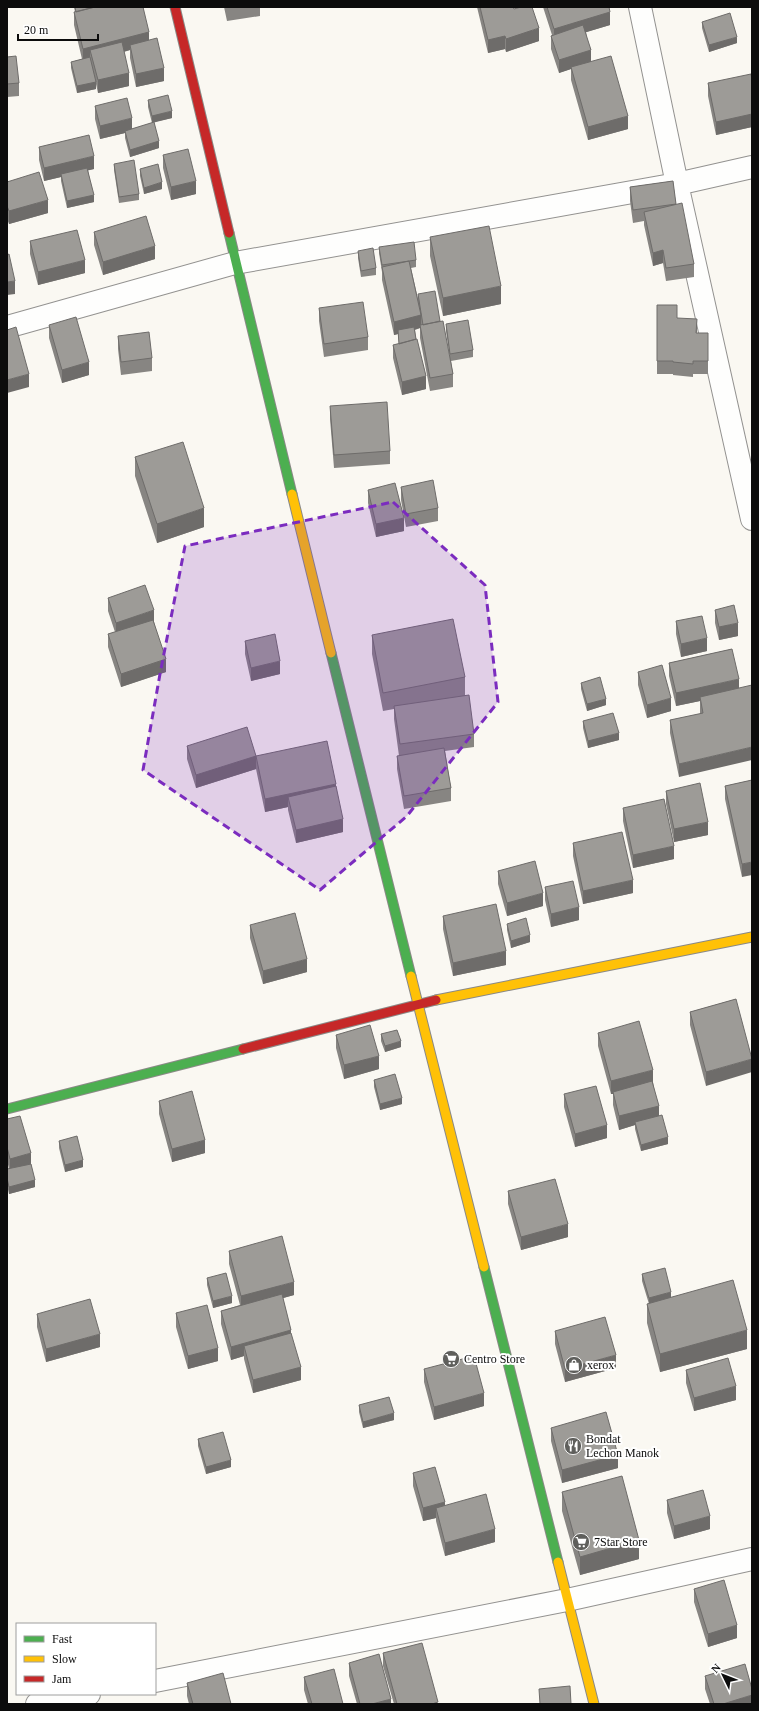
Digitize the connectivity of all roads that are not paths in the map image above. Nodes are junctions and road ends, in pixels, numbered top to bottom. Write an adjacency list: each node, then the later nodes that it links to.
1 (175, 7): 5 (main road)
2 (640, 7): 4 (street)
3 (752, 167): 4 (street)
4 (677, 184): 5 (street); 7 (street)
5 (236, 263): 6 (street); 9 (main road)
6 (7, 327)
7 (752, 518)
8 (752, 937): 9 (main road)
9 (417, 1004): 10 (main road); 12 (main road)
10 (7, 1109)
11 (752, 1558): 12 (street)
12 (568, 1600): 13 (street); 16 (main road)
13 (156, 1681)
14 (83, 1695): 15 (street)
15 (38, 1704)
16 (594, 1704)

